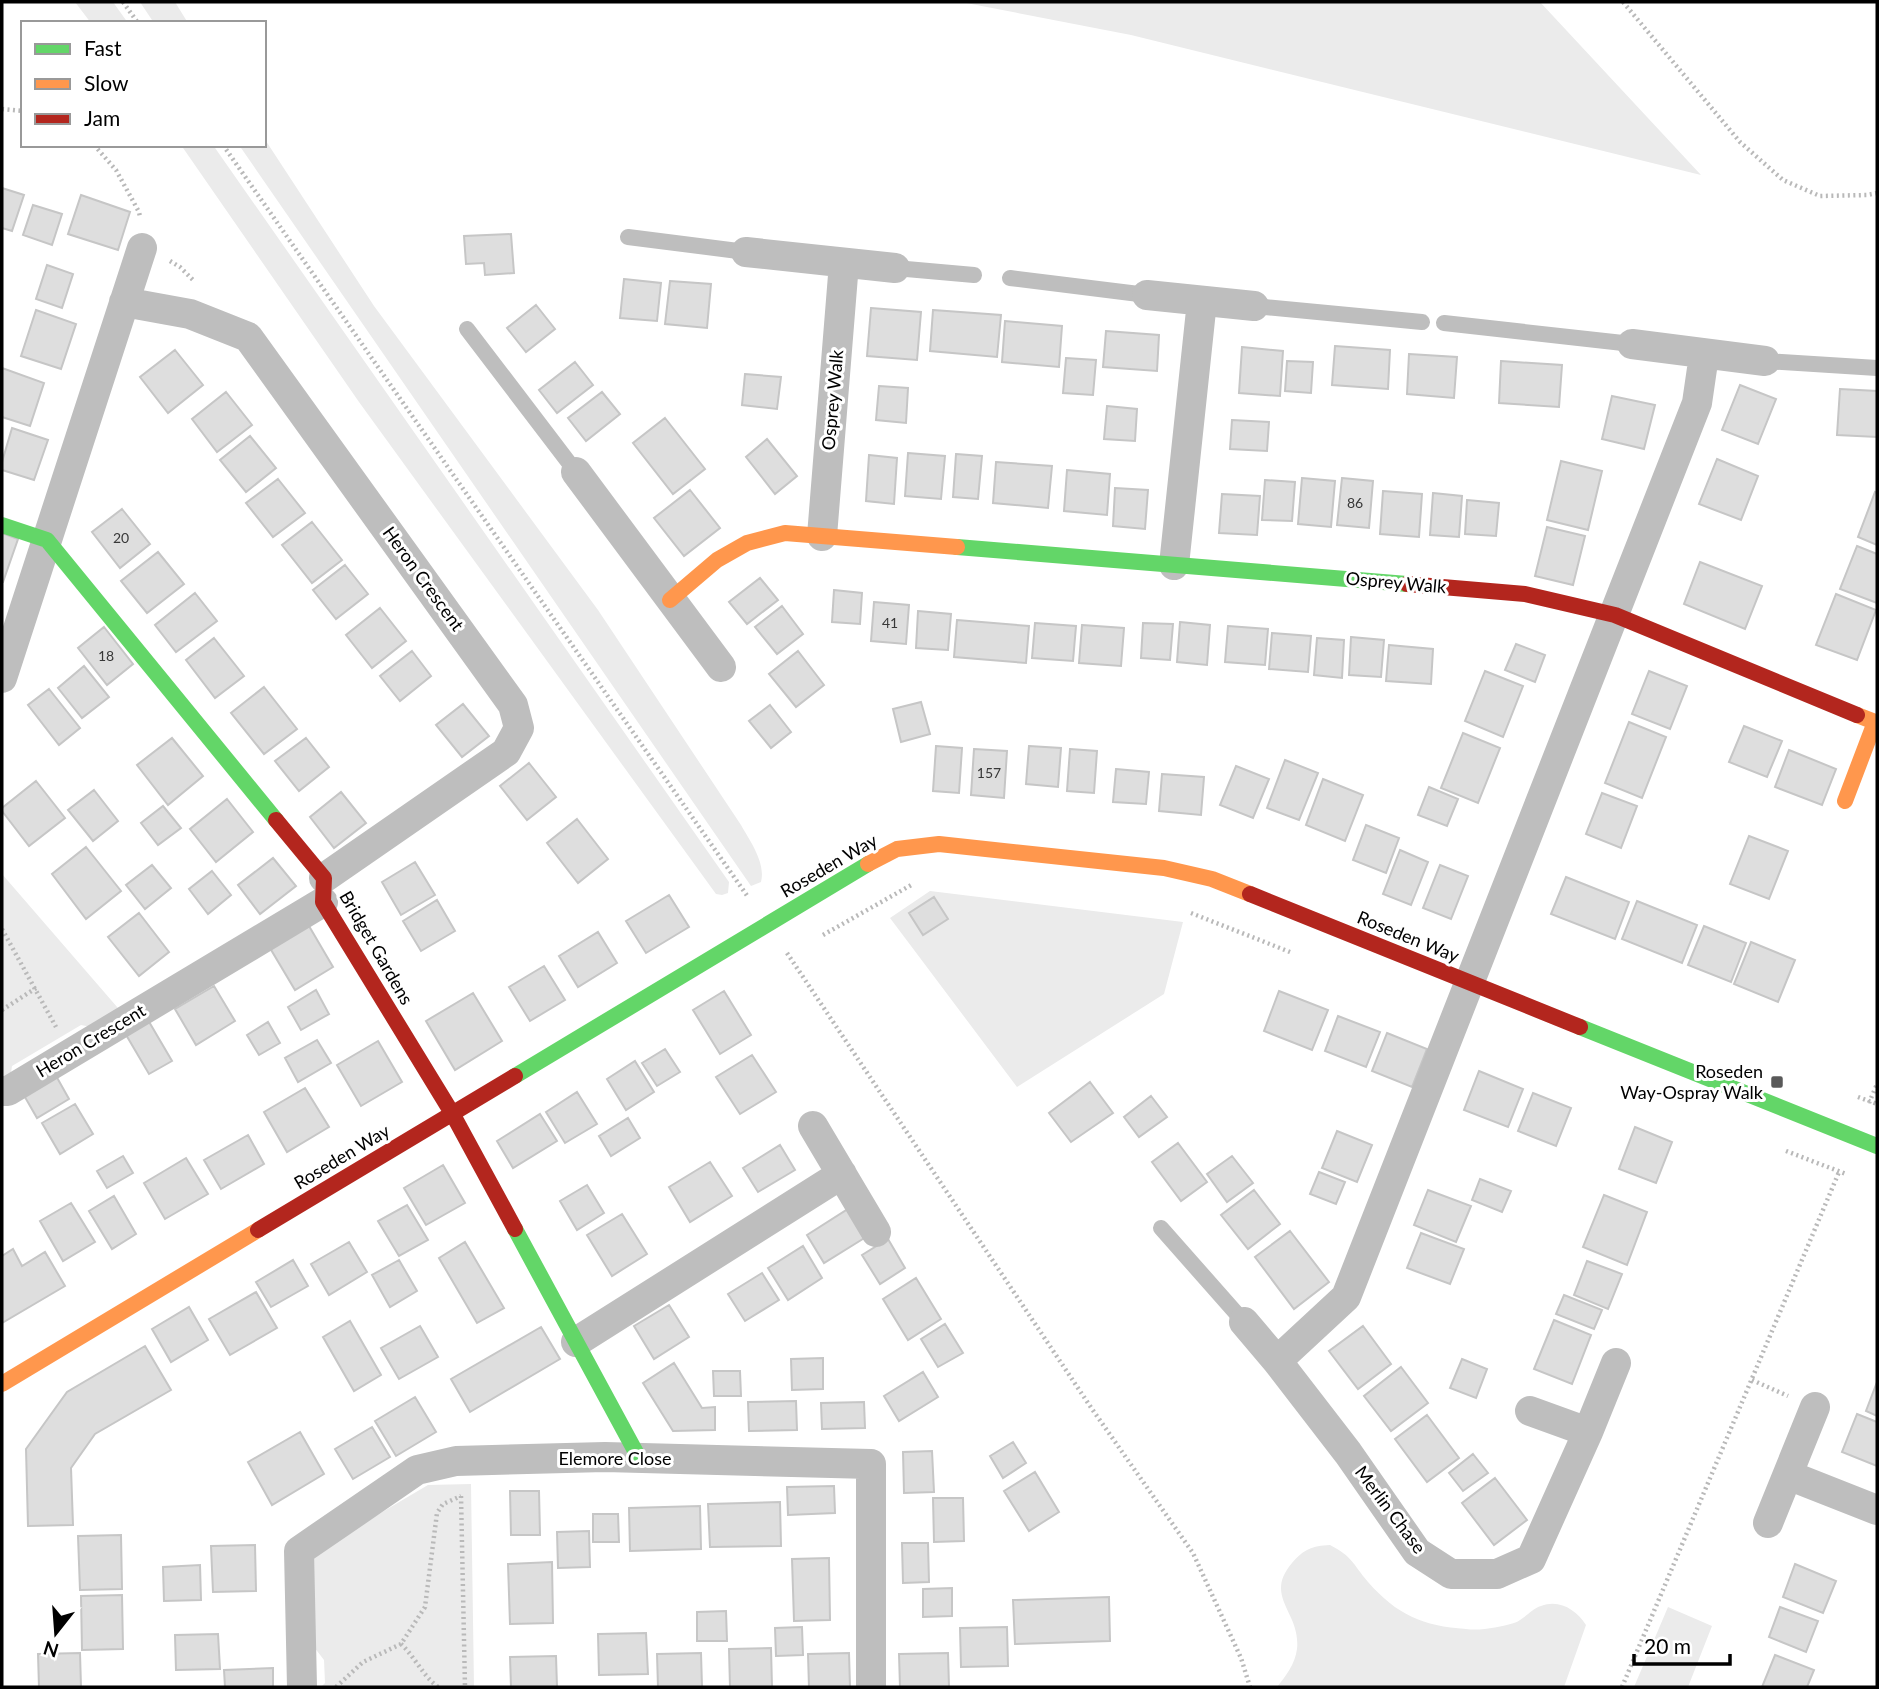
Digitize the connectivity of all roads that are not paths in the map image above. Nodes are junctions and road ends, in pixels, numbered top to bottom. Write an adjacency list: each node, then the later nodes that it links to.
1 (628, 237): 3 (lane)
2 (142, 248): 10 (street)
3 (746, 252): 4 (street)
4 (844, 263): 5 (street); 21 (street, Osprey Walk)
5 (895, 268): 6 (lane)
6 (974, 275)
7 (1010, 278): 8 (lane)
8 (1147, 295): 9 (street)
9 (1202, 301): 11 (street); 23 (street)
10 (124, 302): 22 (street); 30 (street, Heron Crescent)
11 (1254, 306): 12 (lane)
12 (1422, 322)
13 (1444, 323): 15 (lane)
14 (467, 329): 19 (lane)
15 (1632, 345): 16 (street)
16 (1704, 355): 17 (street); 25 (street)
17 (1765, 361): 18 (lane)
18 (1877, 368)
19 (576, 472): 24 (street)
20 (2, 525): 22 (street)
21 (821, 536): 23 (street, Osprey Walk); 24 (street, Osprey Walk)
22 (47, 540): 27 (street); 30 (street, Bridget Gardens)
23 (1174, 565): 25 (street, Osprey Walk)
24 (670, 600): 26 (street)
25 (1615, 615): 28 (street, Osprey Walk); 31 (street)
26 (721, 667)
27 (2, 678)
28 (1876, 719): 29 (street, Osprey Walk)
29 (1845, 801)
30 (323, 890): 32 (street, Heron Crescent); 33 (street, Bridget Gardens)
31 (1470, 983): 33 (street, Roseden Way); 35 (street, Roseden Way); 41 (street)
32 (2, 1091)
33 (452, 1113): 40 (street, Bridget Gardens); 43 (street, Roseden Way)
34 (813, 1126): 36 (street)
35 (1877, 1146)
36 (842, 1174): 38 (street); 40 (street)
37 (1161, 1228): 39 (lane)
38 (876, 1232)
39 (1244, 1322): 41 (street, Merlin Chase)
40 (576, 1342): 47 (street, Bridget Gardens)
41 (1277, 1361): 46 (street, Merlin Chase)
42 (1616, 1363): 46 (street, Merlin Chase)
43 (2, 1384)
44 (1815, 1407): 48 (street)
45 (1530, 1411): 46 (street)
46 (1588, 1432)
47 (639, 1458): 51 (street, Elemore Close); 52 (street, Elemore Close)
48 (1788, 1475): 49 (street); 50 (street)
49 (1877, 1510)
50 (1768, 1523)
51 (302, 1687)
52 (871, 1687)

